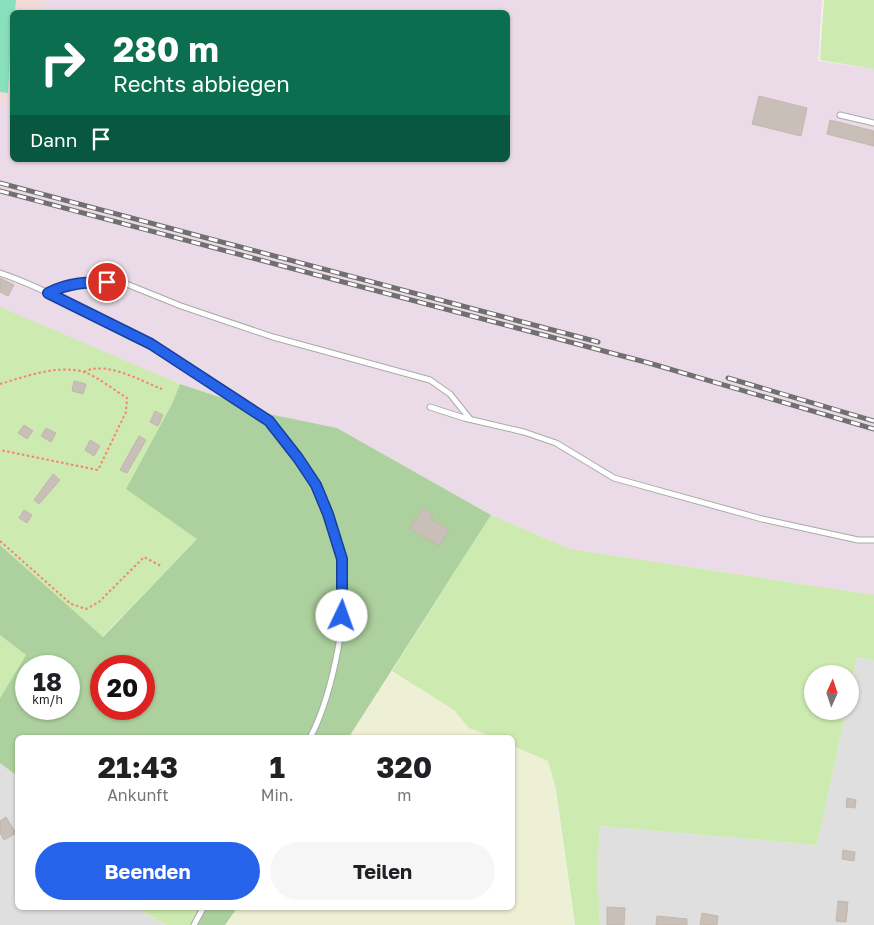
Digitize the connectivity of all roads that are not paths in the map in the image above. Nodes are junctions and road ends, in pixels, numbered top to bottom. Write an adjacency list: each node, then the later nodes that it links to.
1 (840, 115): 2 (lane)
2 (874, 123)
3 (0, 273): 4 (lane)
4 (48, 293): 6 (lane); 8 (lane)
5 (430, 407): 6 (lane)
6 (470, 420): 7 (lane)
7 (874, 540)
8 (312, 735)
9 (202, 910): 10 (lane)
10 (194, 925)

